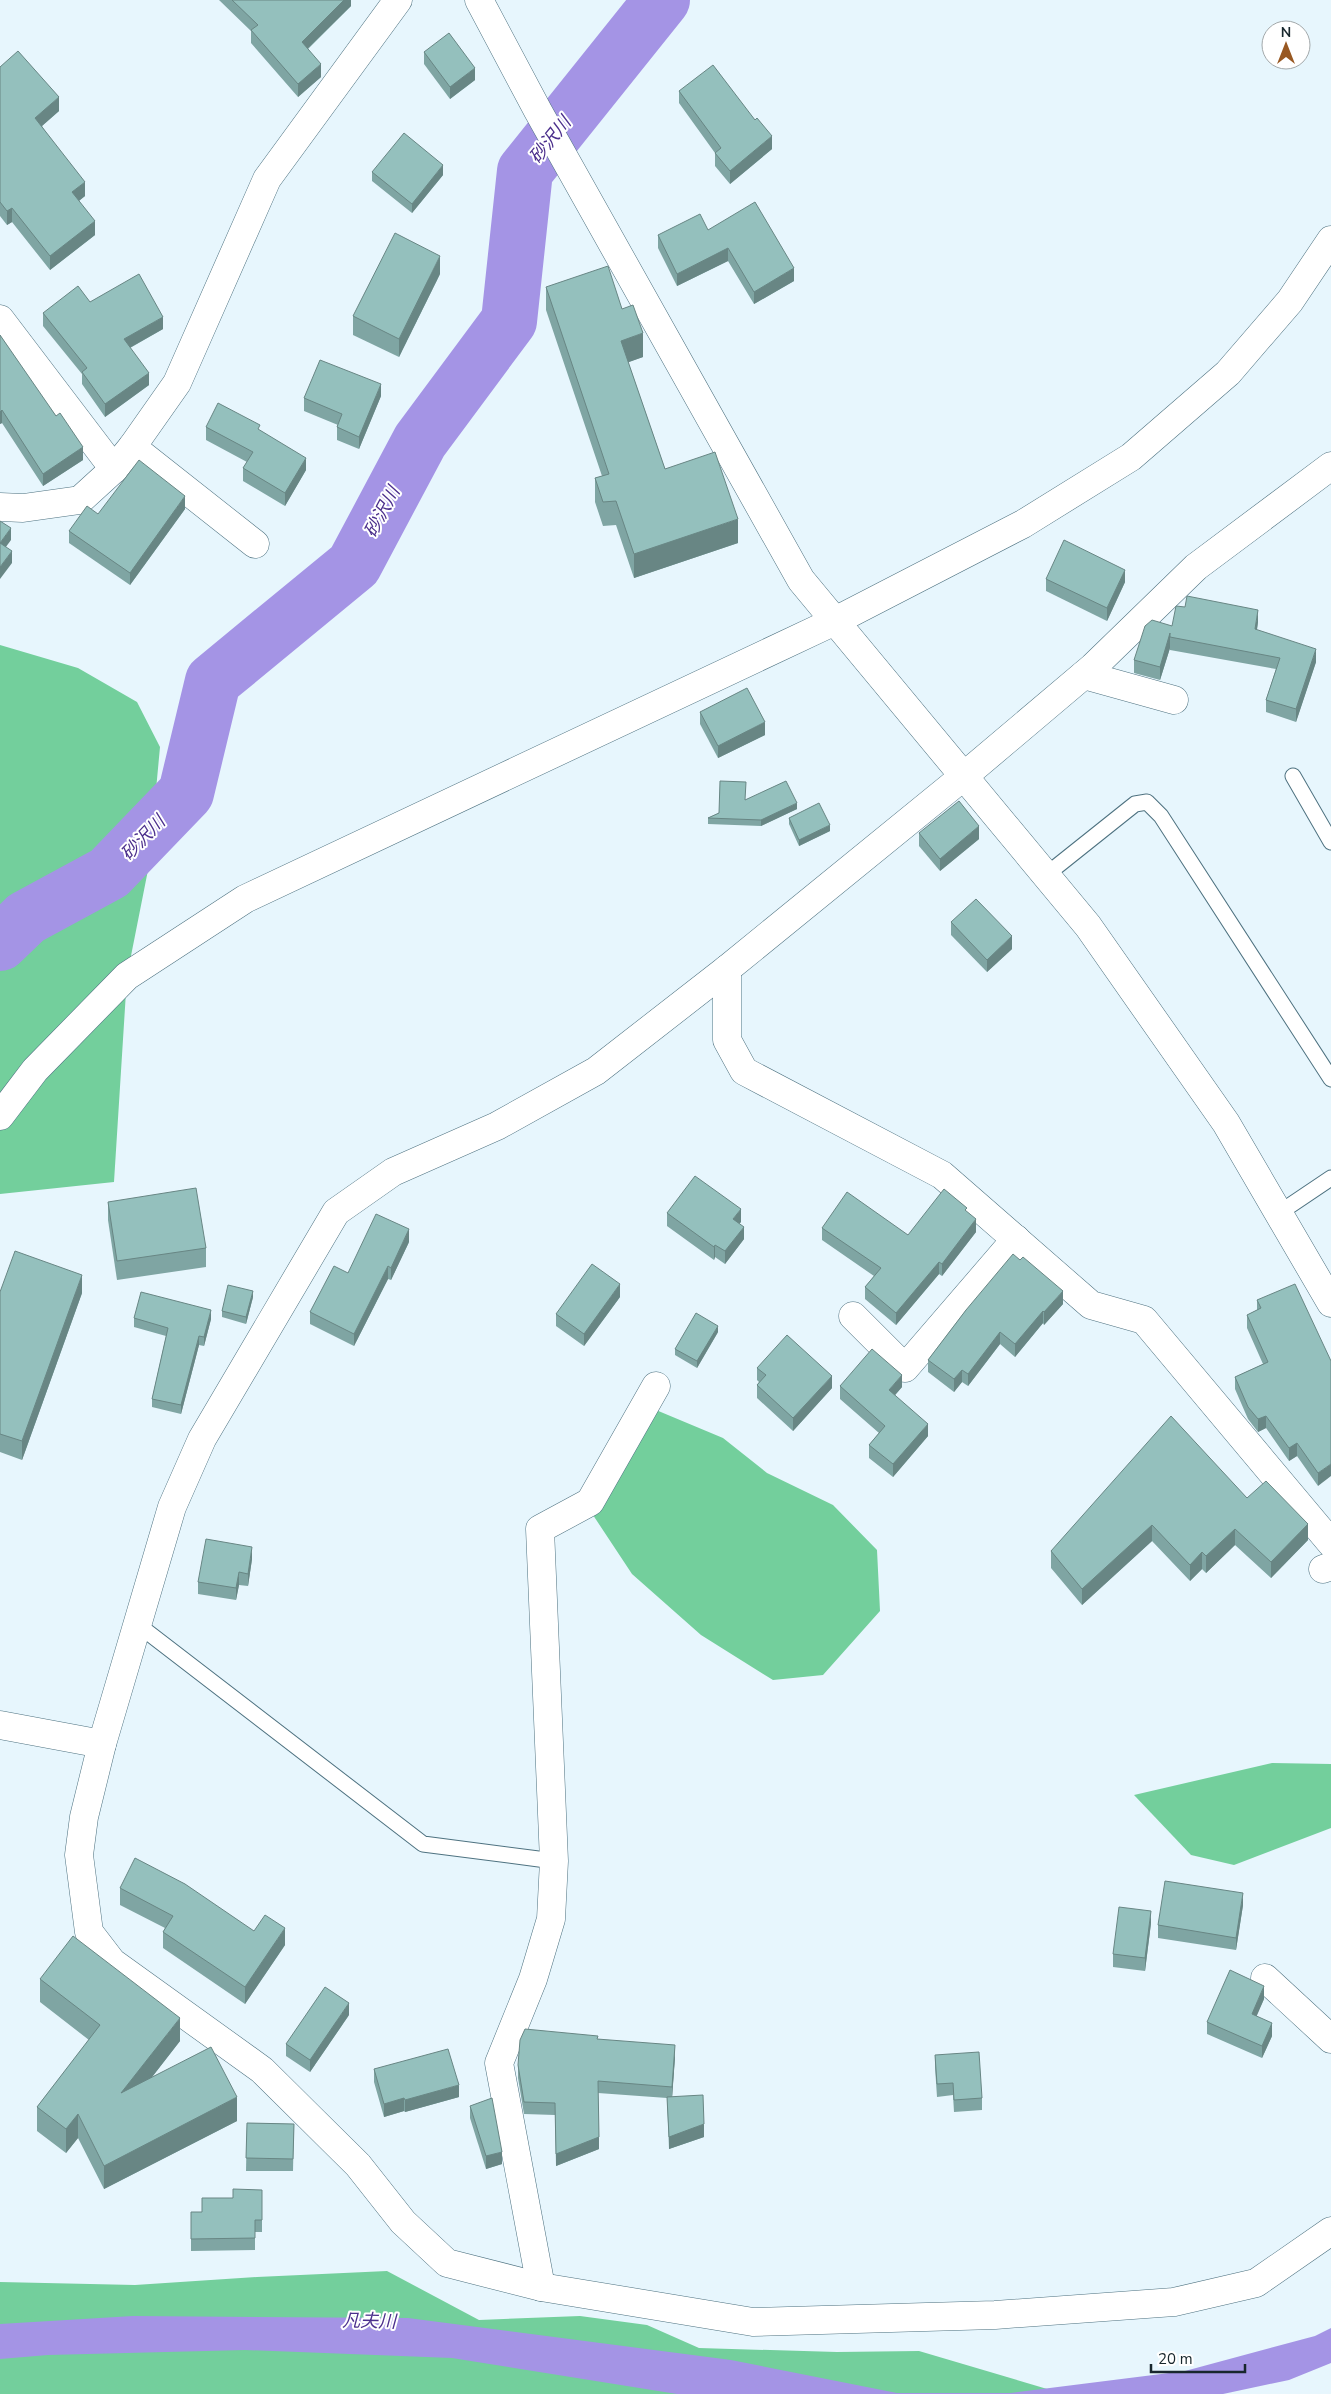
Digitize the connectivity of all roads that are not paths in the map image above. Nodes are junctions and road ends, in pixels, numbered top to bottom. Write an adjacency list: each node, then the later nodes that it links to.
1 (398, 0): 5 (street)
2 (479, 0): 10 (street)
3 (1331, 240): 10 (street)
4 (0, 319): 7 (street)
5 (132, 447): 7 (street); 9 (street)
6 (1331, 466): 11 (street)
7 (114, 469): 8 (street)
8 (0, 507)
9 (255, 544)
10 (835, 621): 13 (street); 19 (street)
11 (1084, 675): 12 (street); 13 (street)
12 (1174, 700)
13 (964, 776): 16 (street); 17 (street)
14 (1293, 776): 15 (lane)
15 (1331, 842)
16 (1046, 875): 18 (lane); 21 (street)
17 (726, 968): 22 (street); 27 (street)
18 (1331, 1079)
19 (0, 1116)
20 (1331, 1178): 21 (lane)
21 (1279, 1213): 23 (street)
22 (1016, 1239): 24 (street); 26 (street)
23 (1331, 1303)
24 (853, 1316)
25 (656, 1386): 30 (street)
26 (1331, 1543)
27 (138, 1624): 29 (street); 30 (lane)
28 (0, 1725): 29 (street)
29 (102, 1744): 34 (street)
30 (554, 1861): 34 (street)
31 (1265, 1978): 32 (street)
32 (1331, 2039)
33 (1331, 2231): 34 (street)
34 (541, 2287)

